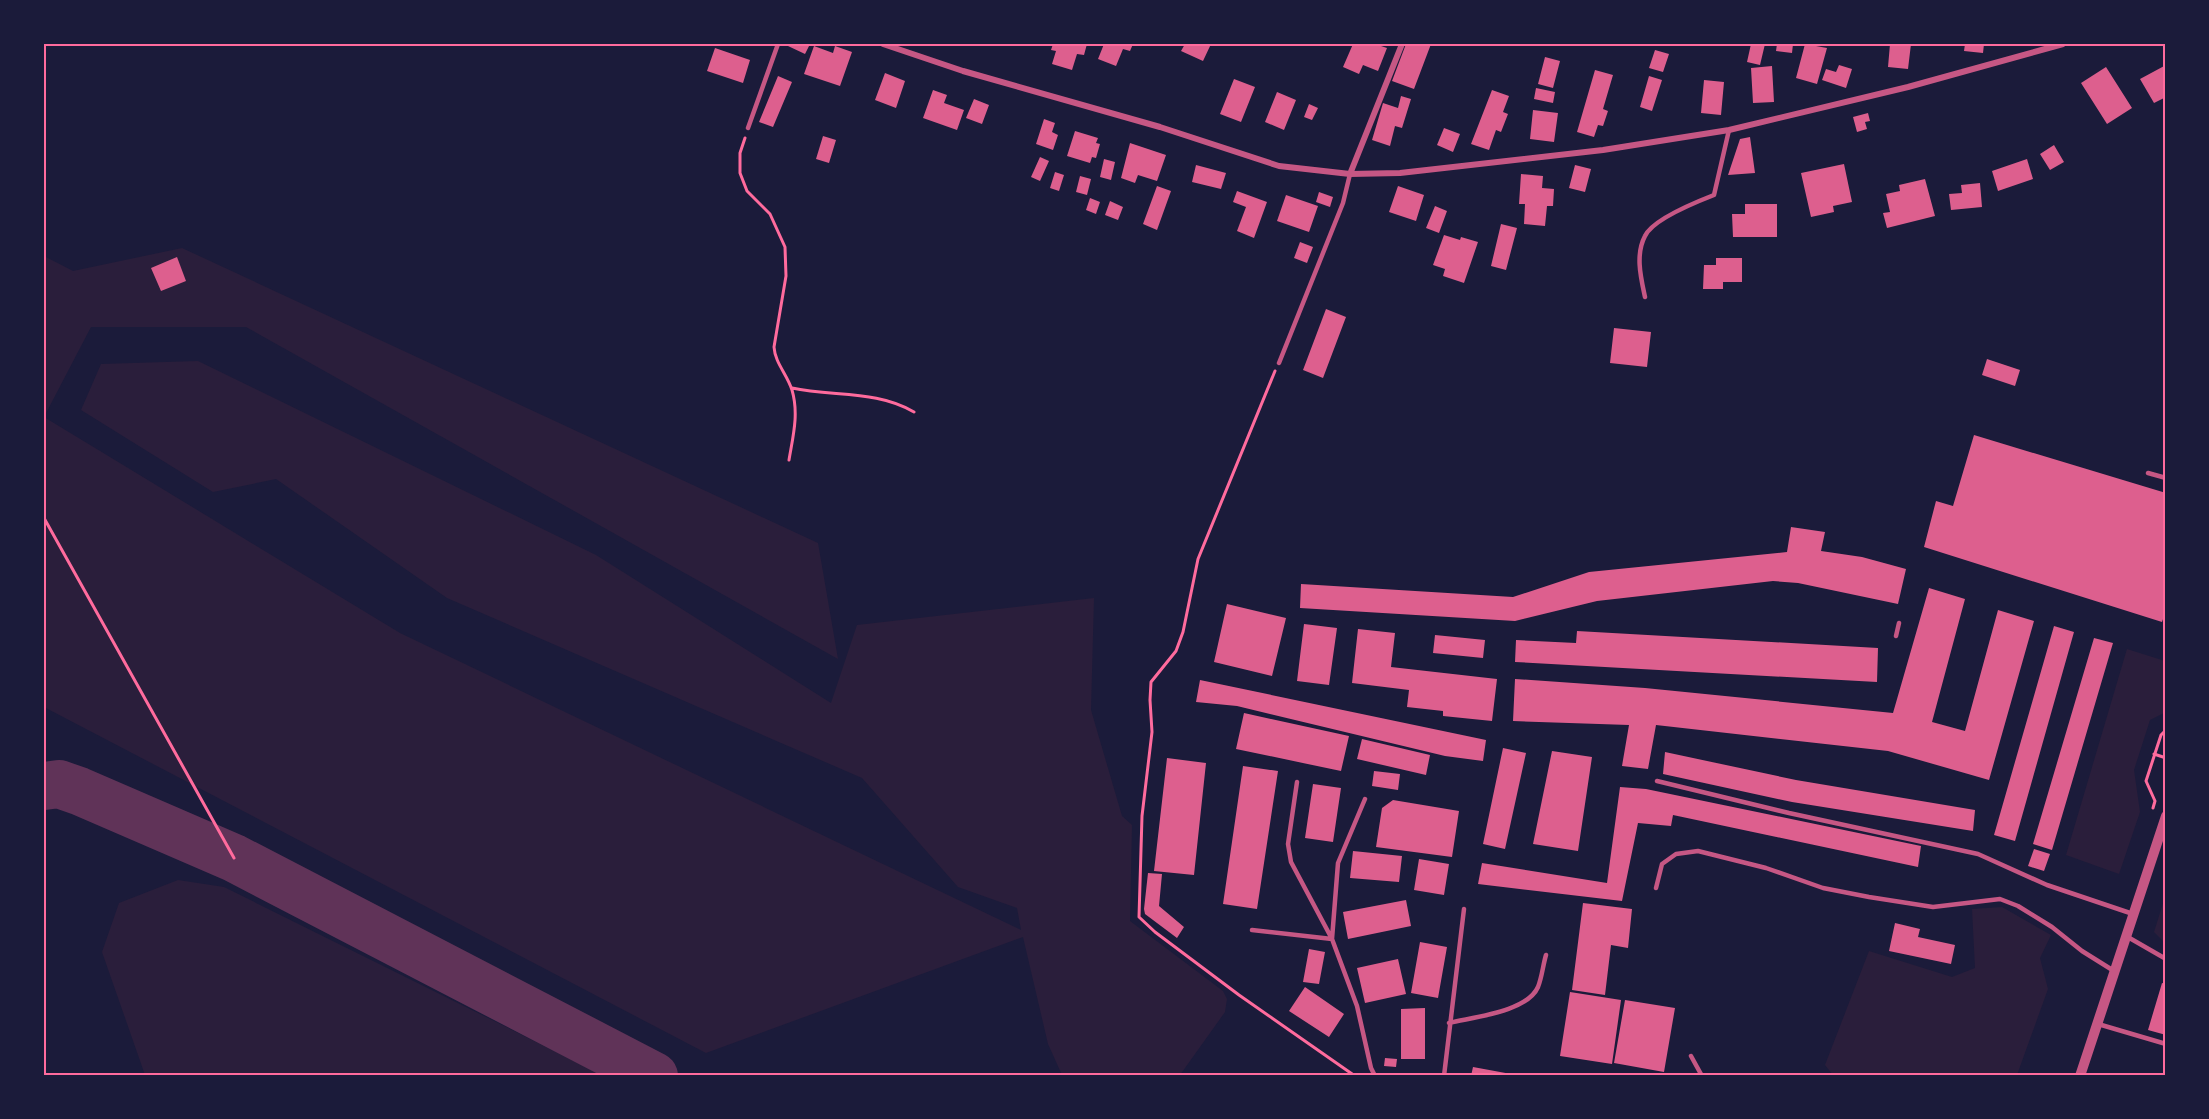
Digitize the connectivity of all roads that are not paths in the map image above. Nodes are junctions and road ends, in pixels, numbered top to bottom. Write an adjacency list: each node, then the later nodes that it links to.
1 (778, 44): 5 (lane)
2 (883, 44): 7 (street)
3 (1402, 44): 7 (street)
4 (2063, 44): 6 (street)
5 (748, 128)
6 (1729, 130): 7 (street); 8 (lane)
7 (1350, 174): 9 (lane)
8 (1645, 297)
9 (1279, 363)
10 (2148, 472): 11 (lane)
11 (2166, 478)
12 (1899, 623): 13 (lane)
13 (1896, 636)
14 (1297, 782): 23 (lane)
15 (1657, 782): 20 (lane)
16 (1365, 799): 23 (lane)
17 (2166, 816): 20 (street)
18 (1656, 888): 26 (lane)
19 (1464, 909): 27 (lane)
20 (2134, 914): 22 (street)
21 (1252, 930): 23 (lane)
22 (2126, 936): 25 (lane); 26 (street)
23 (1332, 939): 31 (lane)
24 (1546, 955): 27 (lane)
25 (2166, 958)
26 (2114, 971): 28 (street)
27 (1449, 1023): 32 (lane)
28 (2098, 1024): 29 (lane); 34 (street)
29 (2166, 1044)
30 (1691, 1056): 33 (lane)
31 (1374, 1076)
32 (1444, 1076)
33 (1702, 1076)
34 (2080, 1076)

